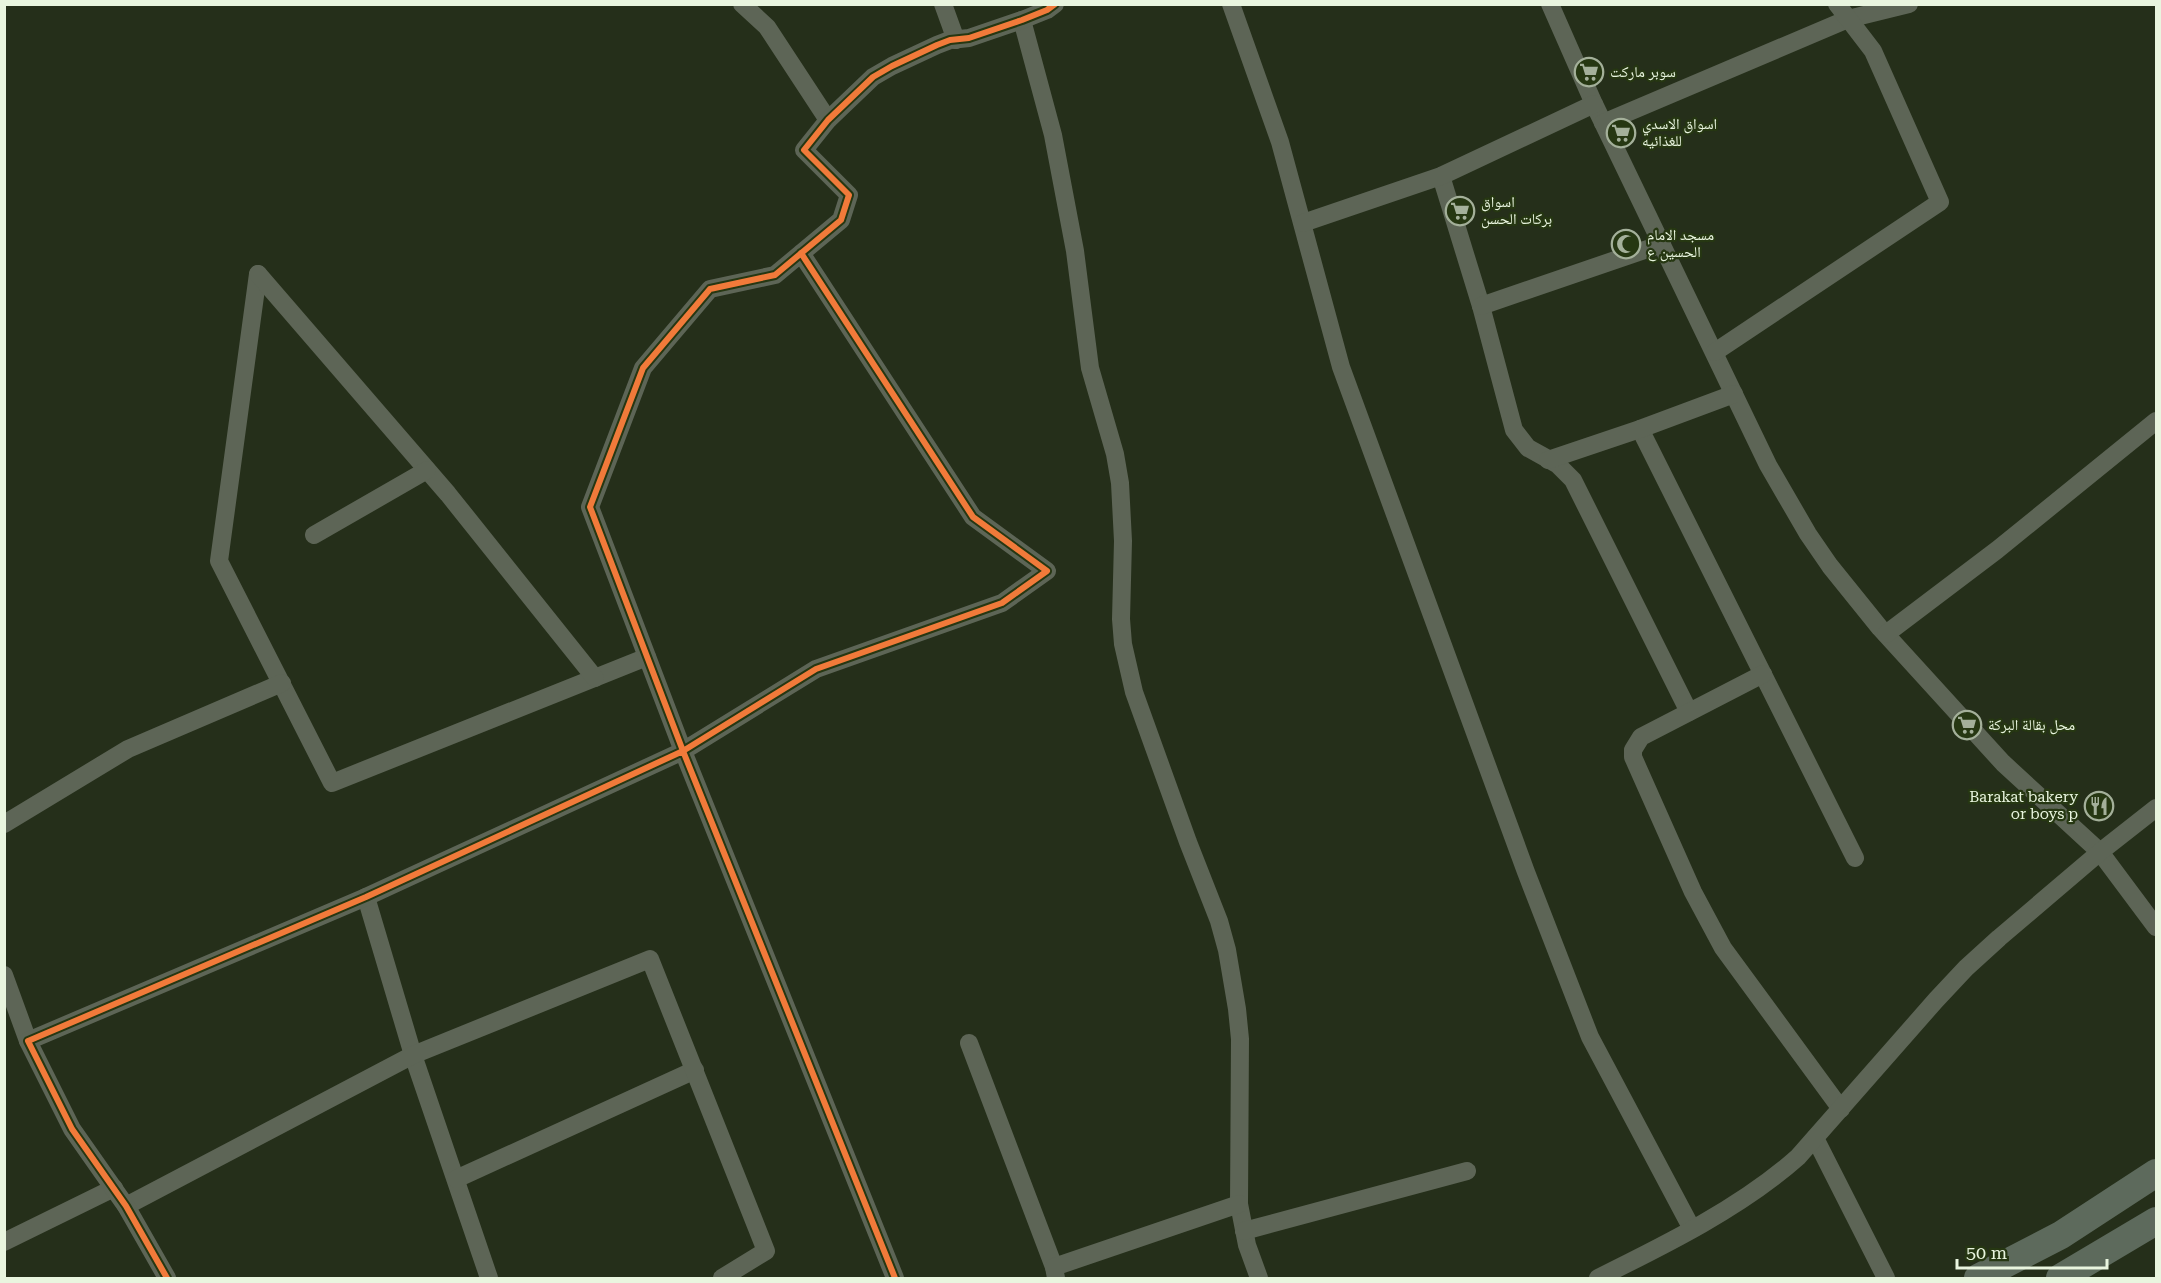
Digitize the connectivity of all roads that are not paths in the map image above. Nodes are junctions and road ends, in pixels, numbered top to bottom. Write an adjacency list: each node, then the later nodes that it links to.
1 (742, 4): 11 (street)
2 (943, 4): 9 (street)
3 (1055, 4): 8 (street)
4 (1231, 4): 14 (street)
5 (1550, 4): 10 (street)
6 (1909, 4): 7 (street)
7 (1842, 12): 12 (street); 18 (street)
8 (1022, 20): 9 (street); 49 (street)
9 (956, 40): 11 (street)
10 (1594, 104): 12 (street); 13 (street)
11 (828, 120): 16 (street)
12 (1604, 123): 15 (street)
13 (1442, 176): 14 (street); 17 (street)
14 (1303, 223): 52 (street)
15 (1662, 244): 17 (street); 18 (street)
16 (801, 253): 26 (street); 31 (street)
17 (1481, 306): 22 (street)
18 (1715, 352): 19 (street)
19 (1734, 394): 21 (street); 25 (street)
20 (2157, 421): 25 (street)
21 (1640, 429): 22 (street); 27 (street)
22 (1548, 460): 30 (street)
23 (427, 470): 24 (street); 28 (street); 29 (street)
24 (314, 535)
25 (1886, 634): 34 (street)
26 (647, 657): 28 (street); 31 (street)
27 (1763, 674): 30 (street); 35 (street)
28 (595, 678): 29 (street)
29 (282, 683): 33 (street)
30 (1689, 712): 43 (street)
31 (683, 751): 36 (street); 59 (street)
32 (2157, 808): 34 (street)
33 (4, 824)
34 (2100, 852): 37 (street); 43 (street)
35 (1855, 858)
36 (366, 897): 39 (street); 41 (street)
37 (2157, 927)
38 (4, 975): 39 (street)
39 (28, 1041): 48 (street)
40 (969, 1043): 55 (street)
41 (413, 1055): 42 (street); 47 (street); 50 (street)
42 (694, 1070): 47 (street); 58 (street)
43 (1841, 1109): 44 (street)
44 (1815, 1138): 52 (street); 62 (street)
45 (1467, 1171): 53 (street)
46 (2157, 1173): 63 (main road)
47 (456, 1179): 57 (street)
48 (114, 1188): 50 (street); 54 (street)
49 (1239, 1204): 53 (street); 55 (street)
50 (126, 1206): 56 (street)
51 (2157, 1221): 64 (main road)
52 (1692, 1229): 61 (street)
53 (1244, 1232): 60 (street)
54 (4, 1242)
55 (1055, 1273)
56 (167, 1278)
57 (489, 1278)
58 (722, 1278)
59 (895, 1278)
60 (1259, 1278)
61 (1598, 1278)
62 (1886, 1278)
63 (1978, 1278)
64 (2060, 1278)

